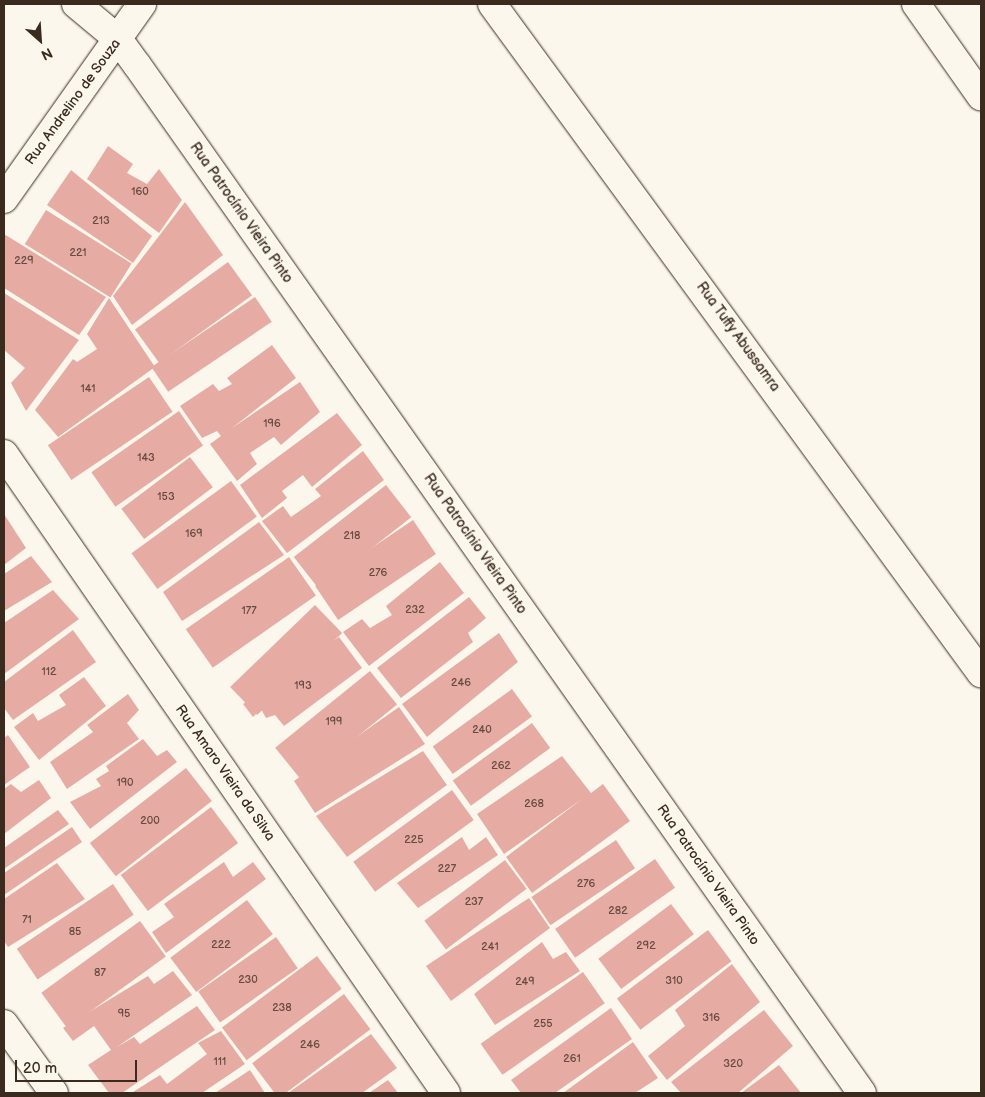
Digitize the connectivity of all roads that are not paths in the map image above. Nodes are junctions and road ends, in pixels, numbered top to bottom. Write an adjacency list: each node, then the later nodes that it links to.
1 (76, 4): 5 (street, Rua Patrocínio Vieira Pinto)
2 (142, 4): 5 (street, Rua Andrelino de Souza)
3 (492, 4): 9 (street, Rua Tuffy Abussamra)
4 (916, 4): 6 (street)
5 (118, 39): 7 (street, Rua Andrelino de Souza); 13 (street, Rua Patrocínio Vieira Pinto)
6 (981, 96)
7 (4, 199)
8 (4, 454): 12 (street, Rua Amaro Vieira da Silva)
9 (981, 672)
10 (4, 1024): 11 (street)
11 (54, 1093)
12 (446, 1093)
13 (862, 1093)

